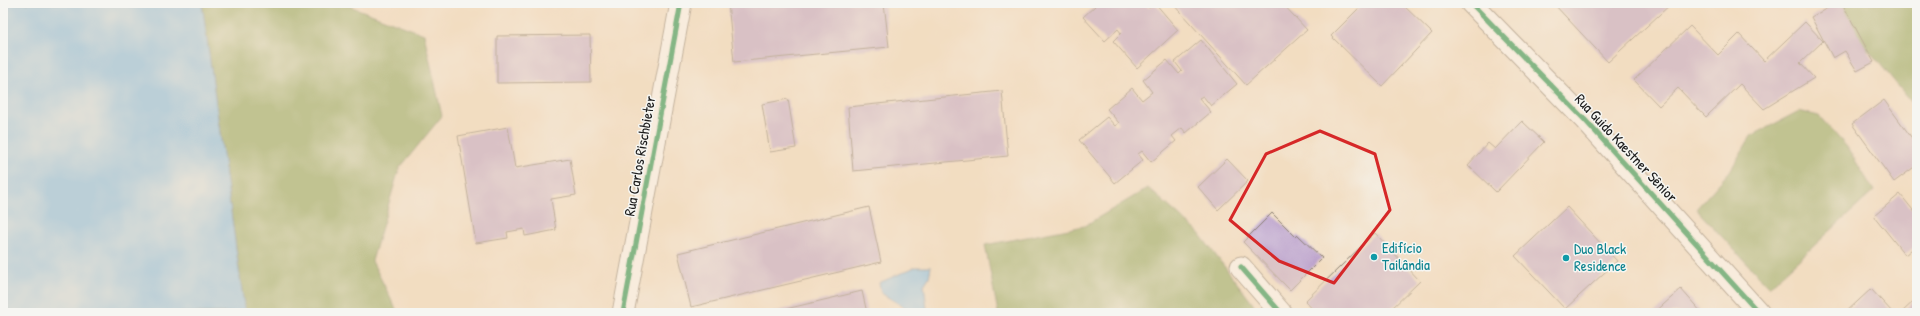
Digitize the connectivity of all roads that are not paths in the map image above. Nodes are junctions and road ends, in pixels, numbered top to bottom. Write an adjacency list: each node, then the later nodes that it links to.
1 (681, 3): 4 (street, Rua Carlos Rischbieter)
2 (1471, 3): 6 (street, Rua Guido Kaestner Sênior)
3 (1241, 267): 5 (street)
4 (623, 313)
5 (1281, 313)
6 (1759, 313)

